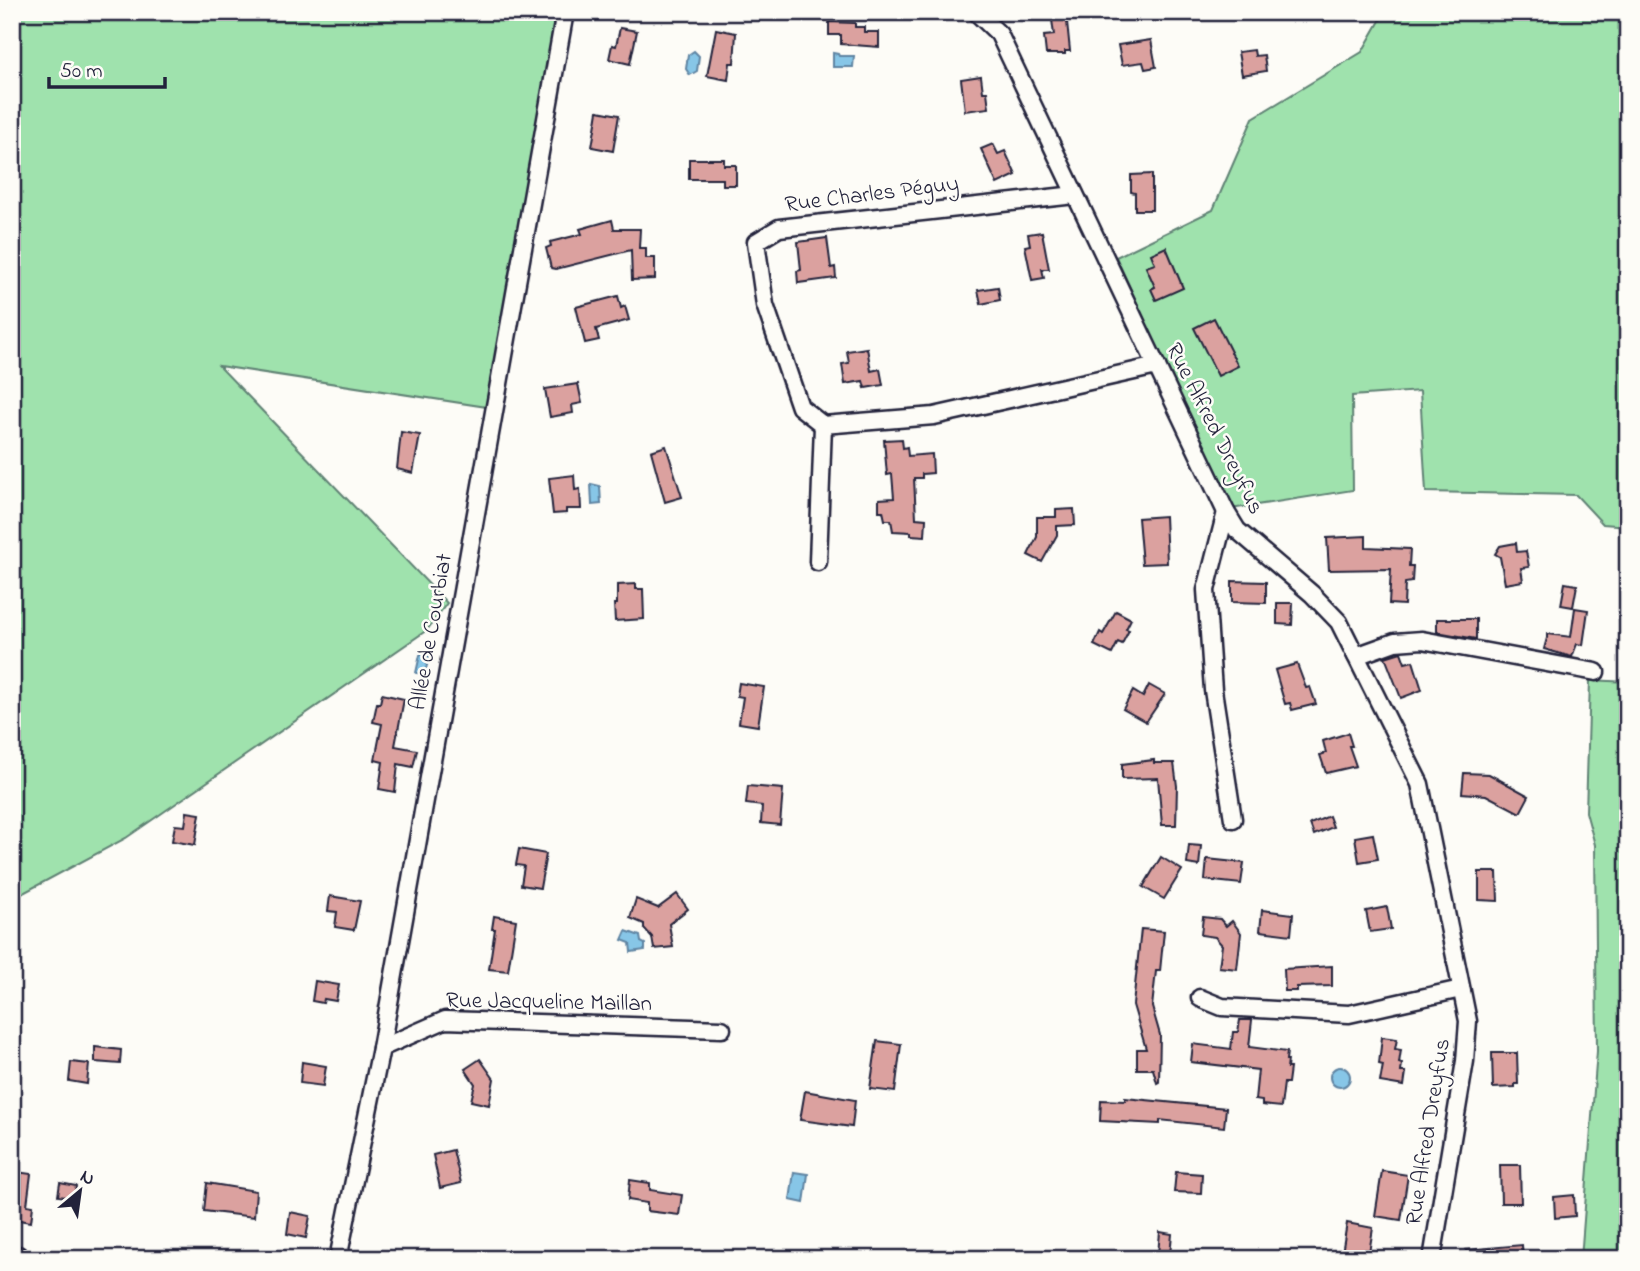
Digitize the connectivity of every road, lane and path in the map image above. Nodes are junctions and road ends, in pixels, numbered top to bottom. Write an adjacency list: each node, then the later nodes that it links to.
1 (565, 12): 14 (street, Allée de Courbiat)
2 (976, 12): 3 (street, Rue Alfred Dreyfus)
3 (1075, 195): 4 (street, Rue Alfred Dreyfus); 5 (street, Rue Charles Péguy)
4 (1157, 366): 5 (street); 6 (street, Rue Alfred Dreyfus)
5 (823, 425): 7 (street)
6 (1226, 512): 8 (street, Rue Alfred Dreyfus); 10 (street)
7 (818, 562)
8 (1356, 656): 9 (street); 11 (street, Rue Alfred Dreyfus)
9 (1596, 671)
10 (1233, 819)
11 (1461, 989): 12 (street); 16 (street, Rue Alfred Dreyfus)
12 (1200, 998)
13 (722, 1029): 14 (street, Rue Jacqueline Maillan)
14 (381, 1048): 15 (street, Allée de Courbiat)
15 (338, 1259)
16 (1432, 1259)

